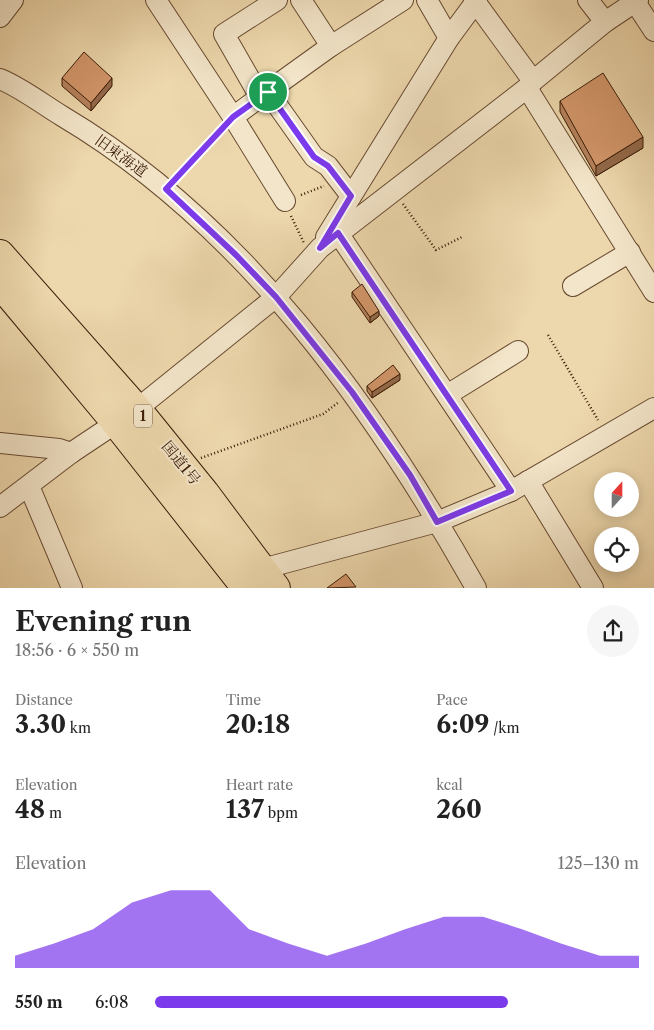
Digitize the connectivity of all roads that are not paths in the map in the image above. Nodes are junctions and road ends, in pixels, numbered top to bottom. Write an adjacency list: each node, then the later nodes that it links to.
1 (13, 0): 10 (street)
2 (156, 0): 18 (street)
3 (277, 0): 17 (street)
4 (301, 0): 14 (street)
5 (403, 0): 14 (street)
6 (427, 0): 13 (street)
7 (588, 0): 11 (street)
8 (475, 1): 13 (street); 16 (street)
9 (637, 1): 11 (street); 12 (street)
10 (0, 17)
11 (605, 22): 16 (street)
12 (654, 31)
13 (449, 38): 19 (street)
14 (331, 46): 17 (street)
15 (0, 79): 29 (street, 旧東海道)
16 (530, 84): 21 (street); 22 (street)
17 (264, 94): 18 (street); 19 (street)
18 (233, 117): 20 (street)
19 (351, 196): 23 (street)
20 (285, 201)
21 (338, 233): 23 (street); 31 (street)
22 (630, 252): 25 (street); 27 (street)
23 (315, 253): 29 (street)
24 (0, 254): 33 (highway, 国道1号 / 1)
25 (648, 267): 28 (street)
26 (0, 284): 33 (highway, 国道1号 / 1)
27 (573, 286)
28 (654, 292)
29 (276, 297): 33 (street); 40 (street, 旧東海道)
30 (518, 351): 31 (street)
31 (447, 395): 38 (street)
32 (654, 408): 36 (street)
33 (127, 416): 35 (street); 41 (highway, 国道1号 / 1); 41 (highway, 国道1号 / 1)
34 (0, 443): 35 (street)
35 (71, 453): 37 (street)
36 (528, 481): 38 (street); 44 (street)
37 (29, 486): 39 (street); 42 (street)
38 (511, 491): 40 (street)
39 (0, 507)
40 (437, 522): 41 (street); 43 (street, 旧東海道)
41 (262, 581)
42 (72, 588)
43 (476, 588)
44 (593, 588)

